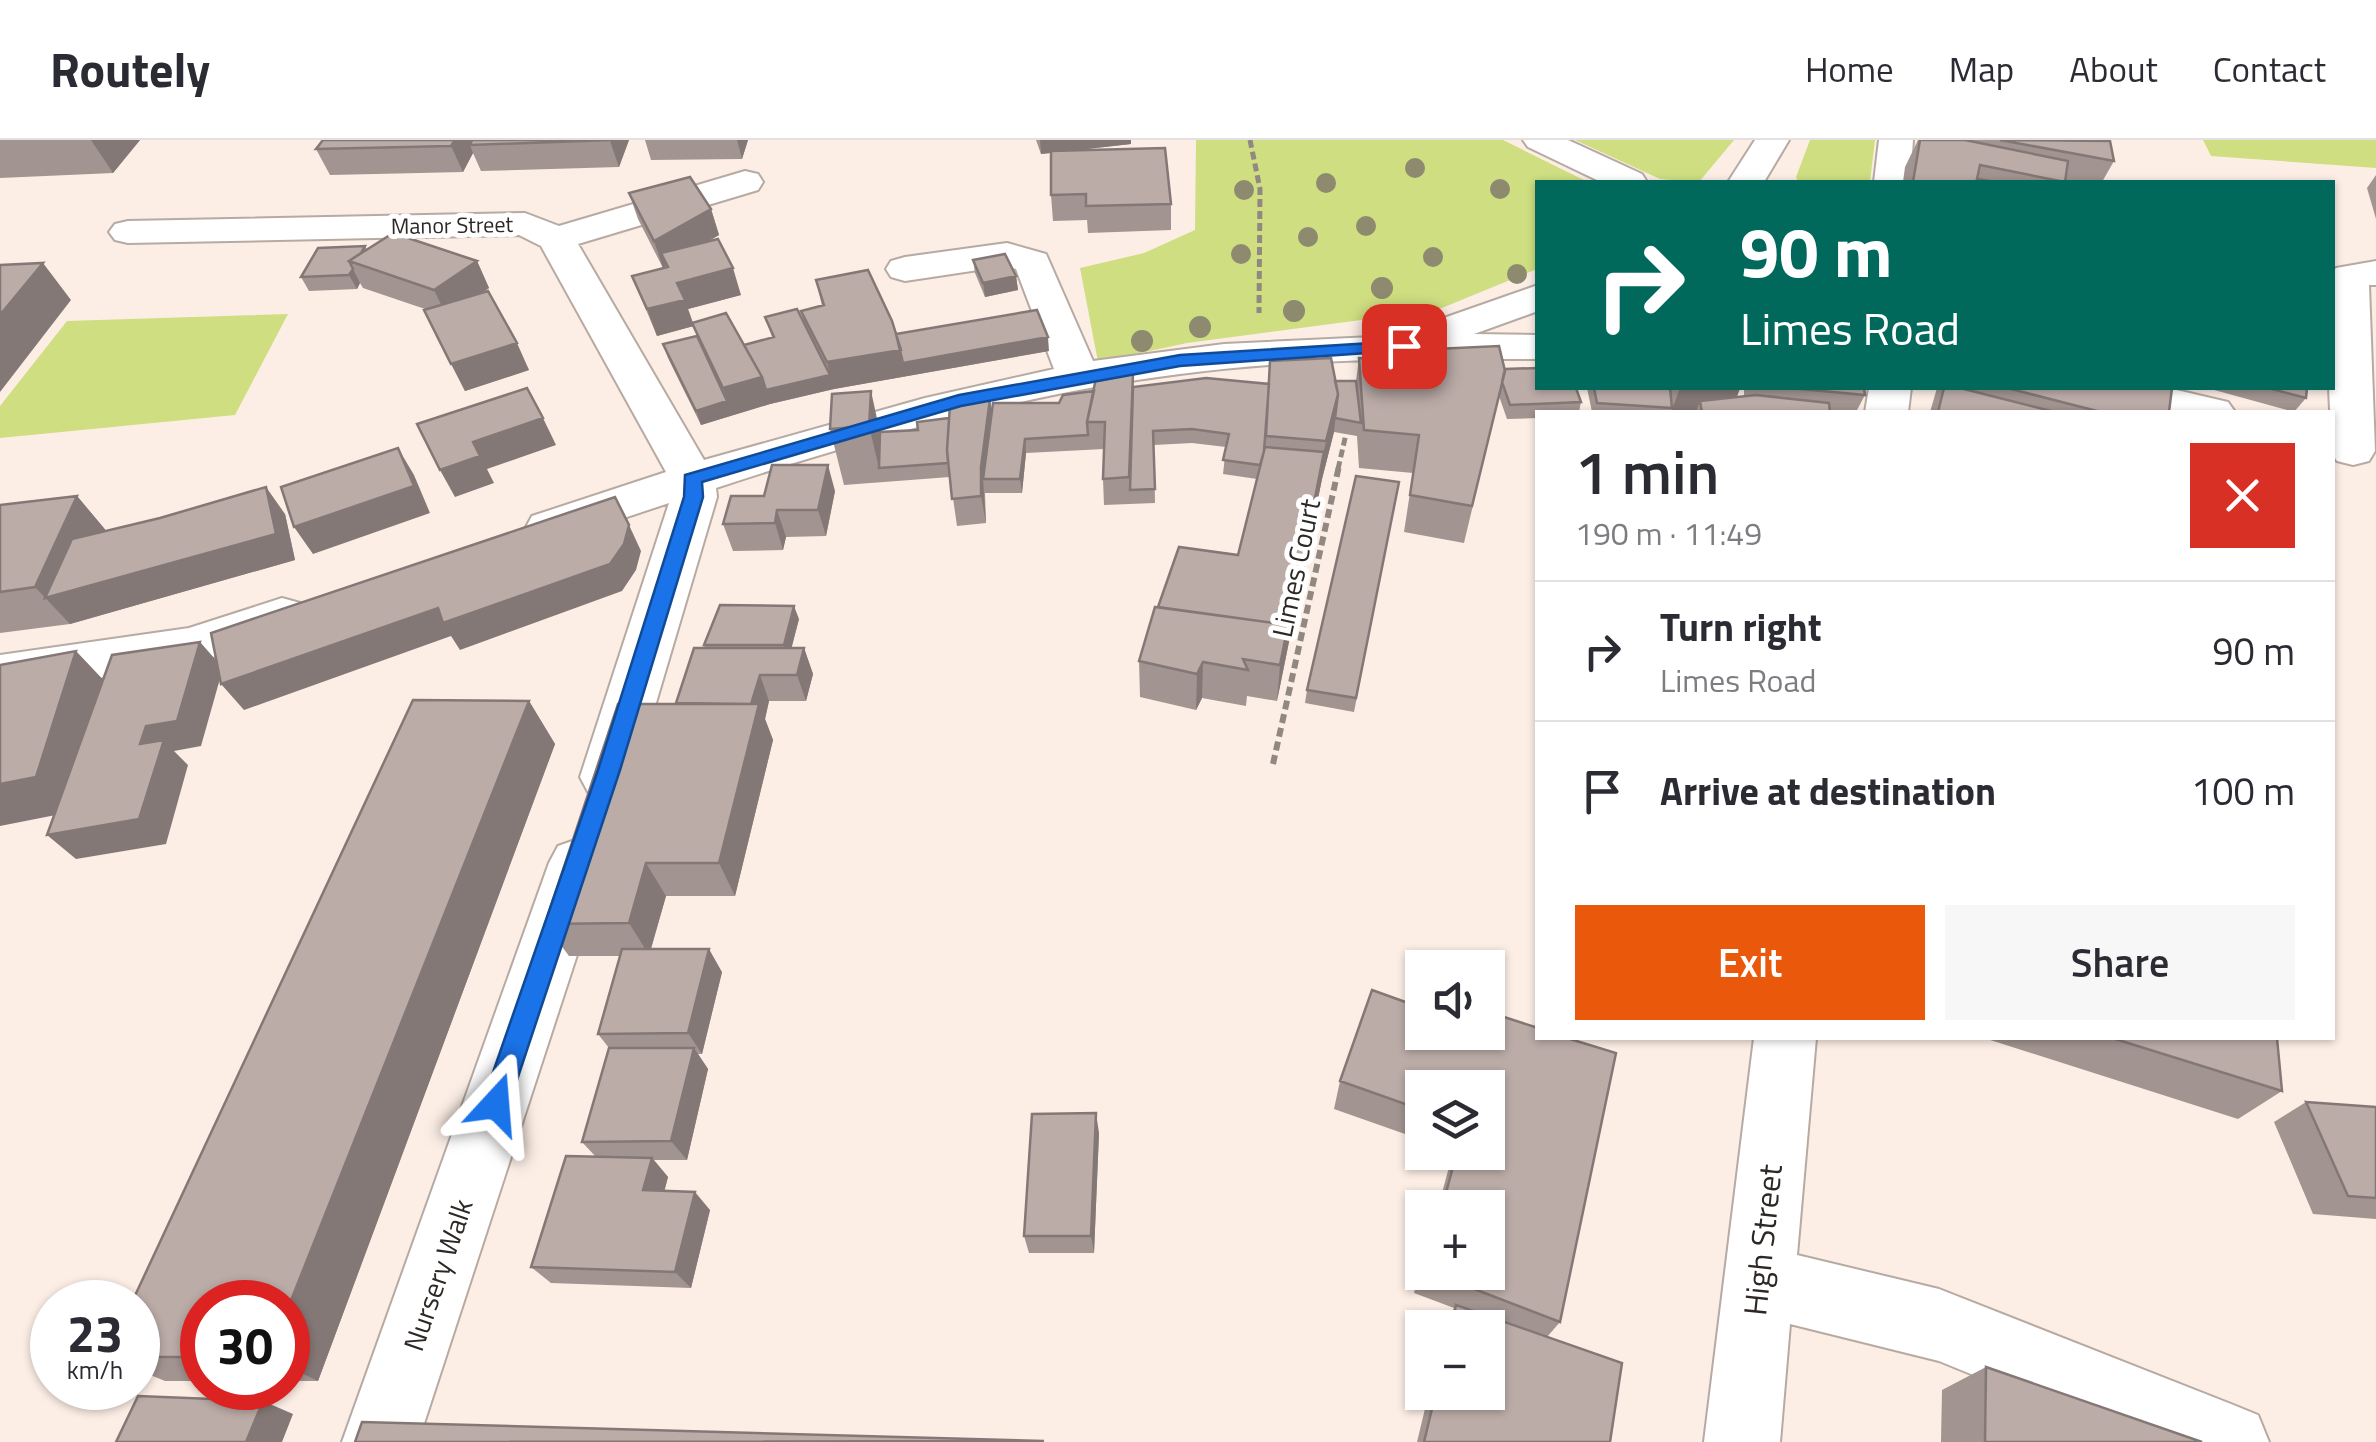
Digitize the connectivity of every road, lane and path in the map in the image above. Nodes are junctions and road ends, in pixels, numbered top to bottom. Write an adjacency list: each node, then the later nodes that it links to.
1 (1250, 140): 16 (path)
2 (1540, 140): 5 (street)
3 (1772, 140): 6 (street)
4 (1896, 140): 7 (street)
5 (1625, 180)
6 (1747, 180)
7 (1892, 180)
8 (745, 182): 10 (street)
9 (128, 232): 10 (street, Manor Street)
10 (556, 240): 22 (street)
11 (905, 269): 17 (street)
12 (2376, 273): 21 (street)
13 (1535, 298): 14 (street)
14 (1404, 346): 15 (street); 16 (street)
15 (1535, 346)
16 (1259, 356): 17 (street)
17 (1079, 380): 22 (street)
18 (2124, 390): 19 (street)
19 (2205, 410)
20 (1346, 434): 26 (path, Limes Court)
21 (2354, 451)
22 (692, 479): 23 (street); 29 (street, Nursery Walk)
23 (506, 541)
24 (321, 603): 25 (street)
25 (0, 674)
26 (1273, 764)
27 (1784, 1040): 28 (street, High Street)
28 (1759, 1281): 30 (street, High Street); 31 (street)
29 (380, 1442)
30 (1742, 1442)
31 (2230, 1442)

